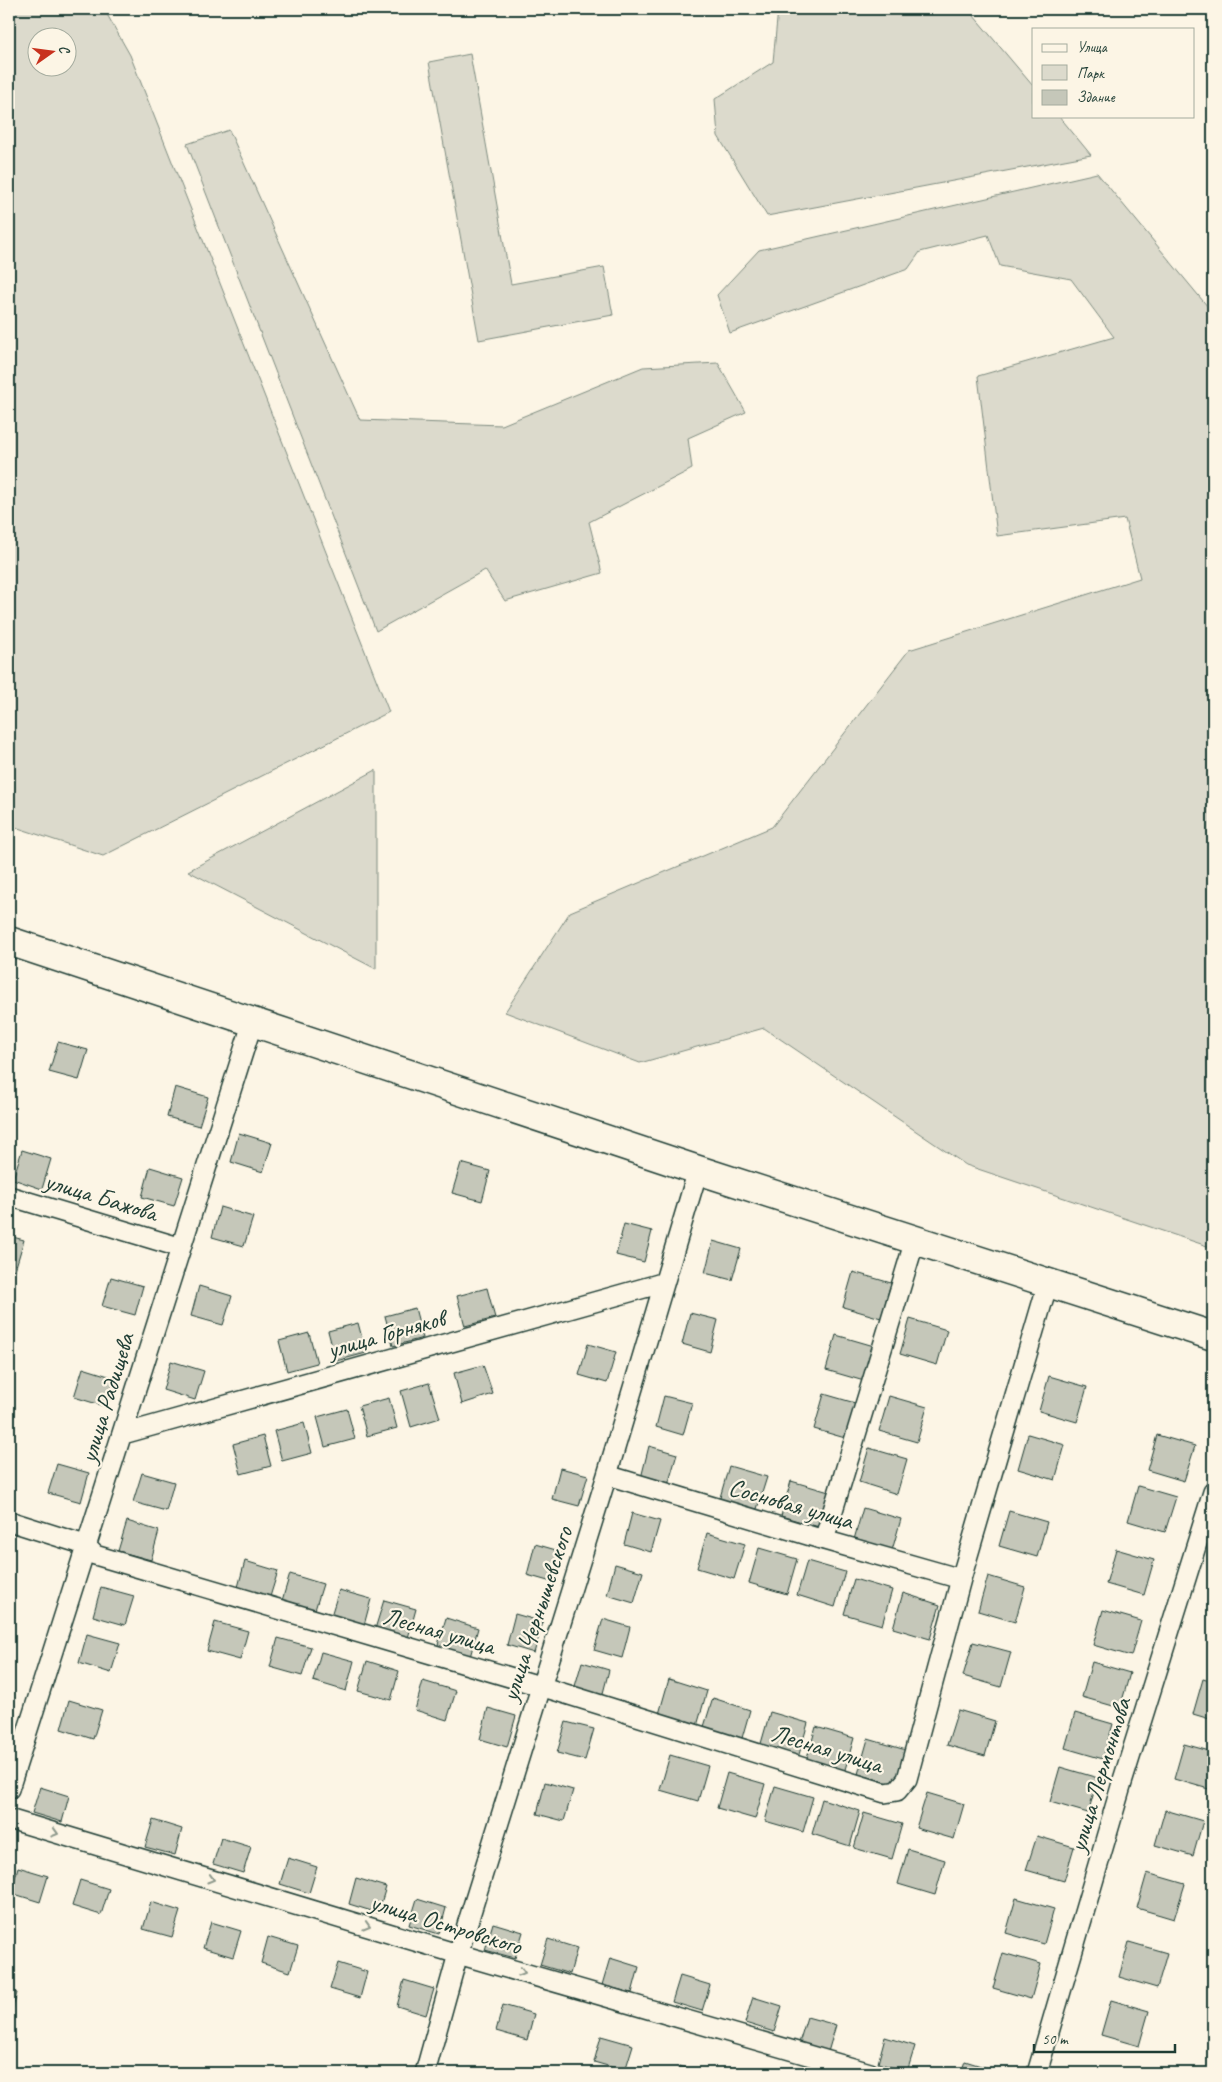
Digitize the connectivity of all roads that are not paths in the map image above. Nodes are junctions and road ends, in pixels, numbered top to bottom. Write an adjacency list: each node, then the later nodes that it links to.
1 (9, 940): 2 (highway)
2 (252, 1021): 3 (highway); 6 (street, улица Радищева)
3 (698, 1170): 5 (highway); 8 (street, улица Чернышевского)
4 (9, 1196): 6 (street, улица Бажова)
5 (915, 1240): 7 (highway); 14 (street)
6 (179, 1247): 10 (street, улица Радищева)
7 (1048, 1283): 9 (highway); 16 (street)
8 (662, 1284): 10 (street, улица Горняков); 11 (street, улица Чернышевского)
9 (1213, 1336)
10 (123, 1434): 15 (street, улица Радищева)
11 (607, 1475): 14 (street, Сосновая улица); 17 (street, улица Чернышевского)
12 (1213, 1492): 23 (street, улица Лермонтова)
13 (9, 1521): 15 (street)
14 (824, 1540): 16 (street, Сосновая улица)
15 (85, 1545): 17 (street, Лесная улица); 18 (street, улица Радищева)
16 (961, 1579): 17 (street, Лесная улица)
17 (540, 1686): 20 (street, улица Чернышевского)
18 (9, 1789)
19 (9, 1819): 20 (street, улица Островского, one-way to 20)
20 (458, 1954): 21 (street, улица Чернышевского); 22 (street, улица Островского, one-way to 22)
21 (425, 2073)
22 (870, 2073)
23 (1037, 2073)

